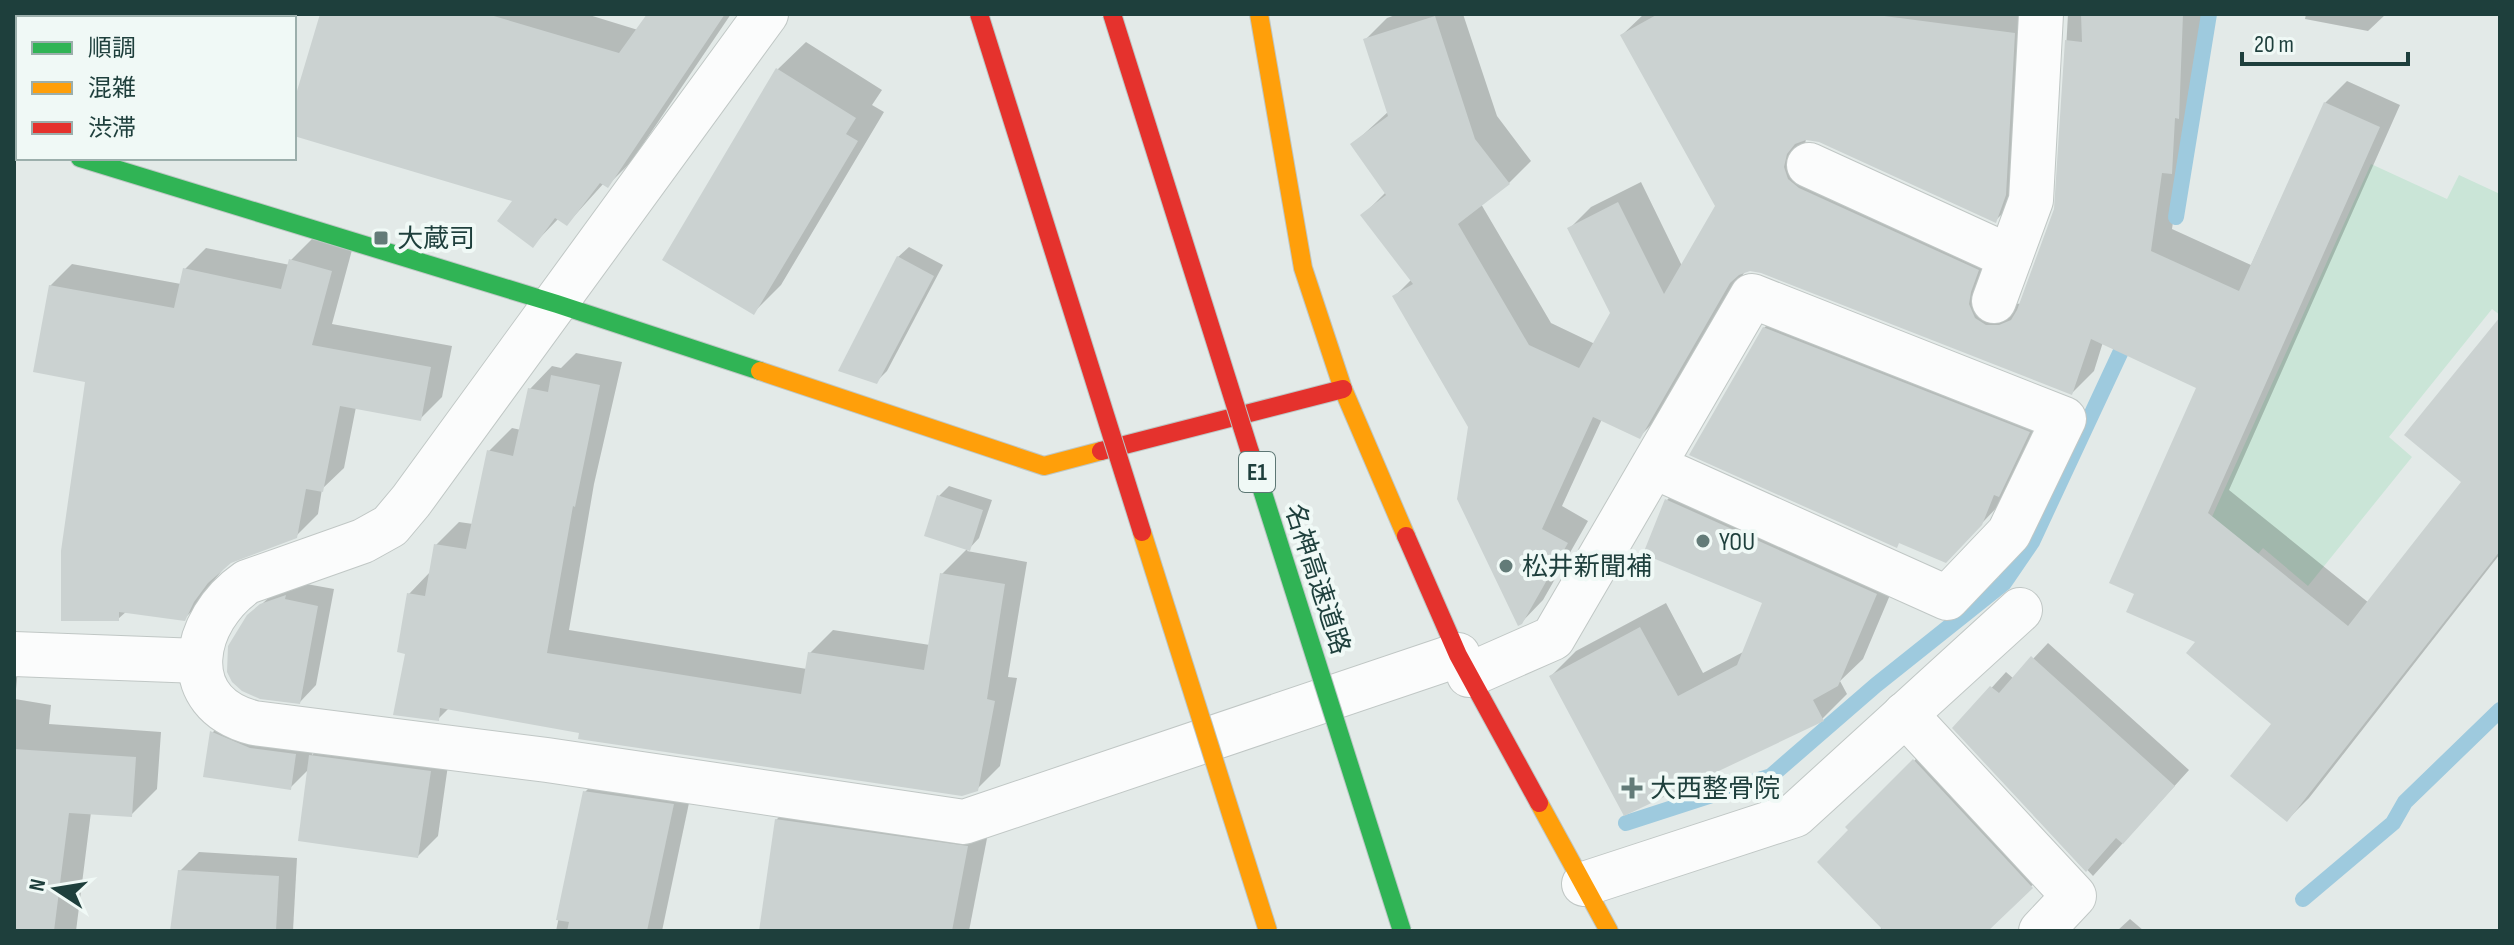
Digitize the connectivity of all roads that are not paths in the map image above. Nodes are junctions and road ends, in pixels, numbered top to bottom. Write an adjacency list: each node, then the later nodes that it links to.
1 (766, 14): 10 (street)
2 (979, 14): 19 (main road, bridge)
3 (1112, 14): 20 (main road, 名神高速道路 / E1, bridge)
4 (1259, 14): 11 (main road)
5 (2041, 14): 8 (street)
6 (87, 160): 10 (main road)
7 (1809, 165): 8 (street)
8 (2010, 257): 9 (street)
9 (1994, 301)
10 (557, 304): 11 (main road); 15 (street)
11 (1343, 389): 16 (main road)
12 (1653, 466): 12 (street); 16 (street)
13 (2020, 610): 17 (street)
14 (14, 654): 15 (street)
15 (199, 661): 16 (street)
16 (1463, 665): 18 (main road)
17 (1905, 714): 18 (street); 22 (street)
18 (1584, 884): 21 (main road)
19 (1268, 931)
20 (1402, 931)
21 (1609, 931)
22 (2041, 931)

